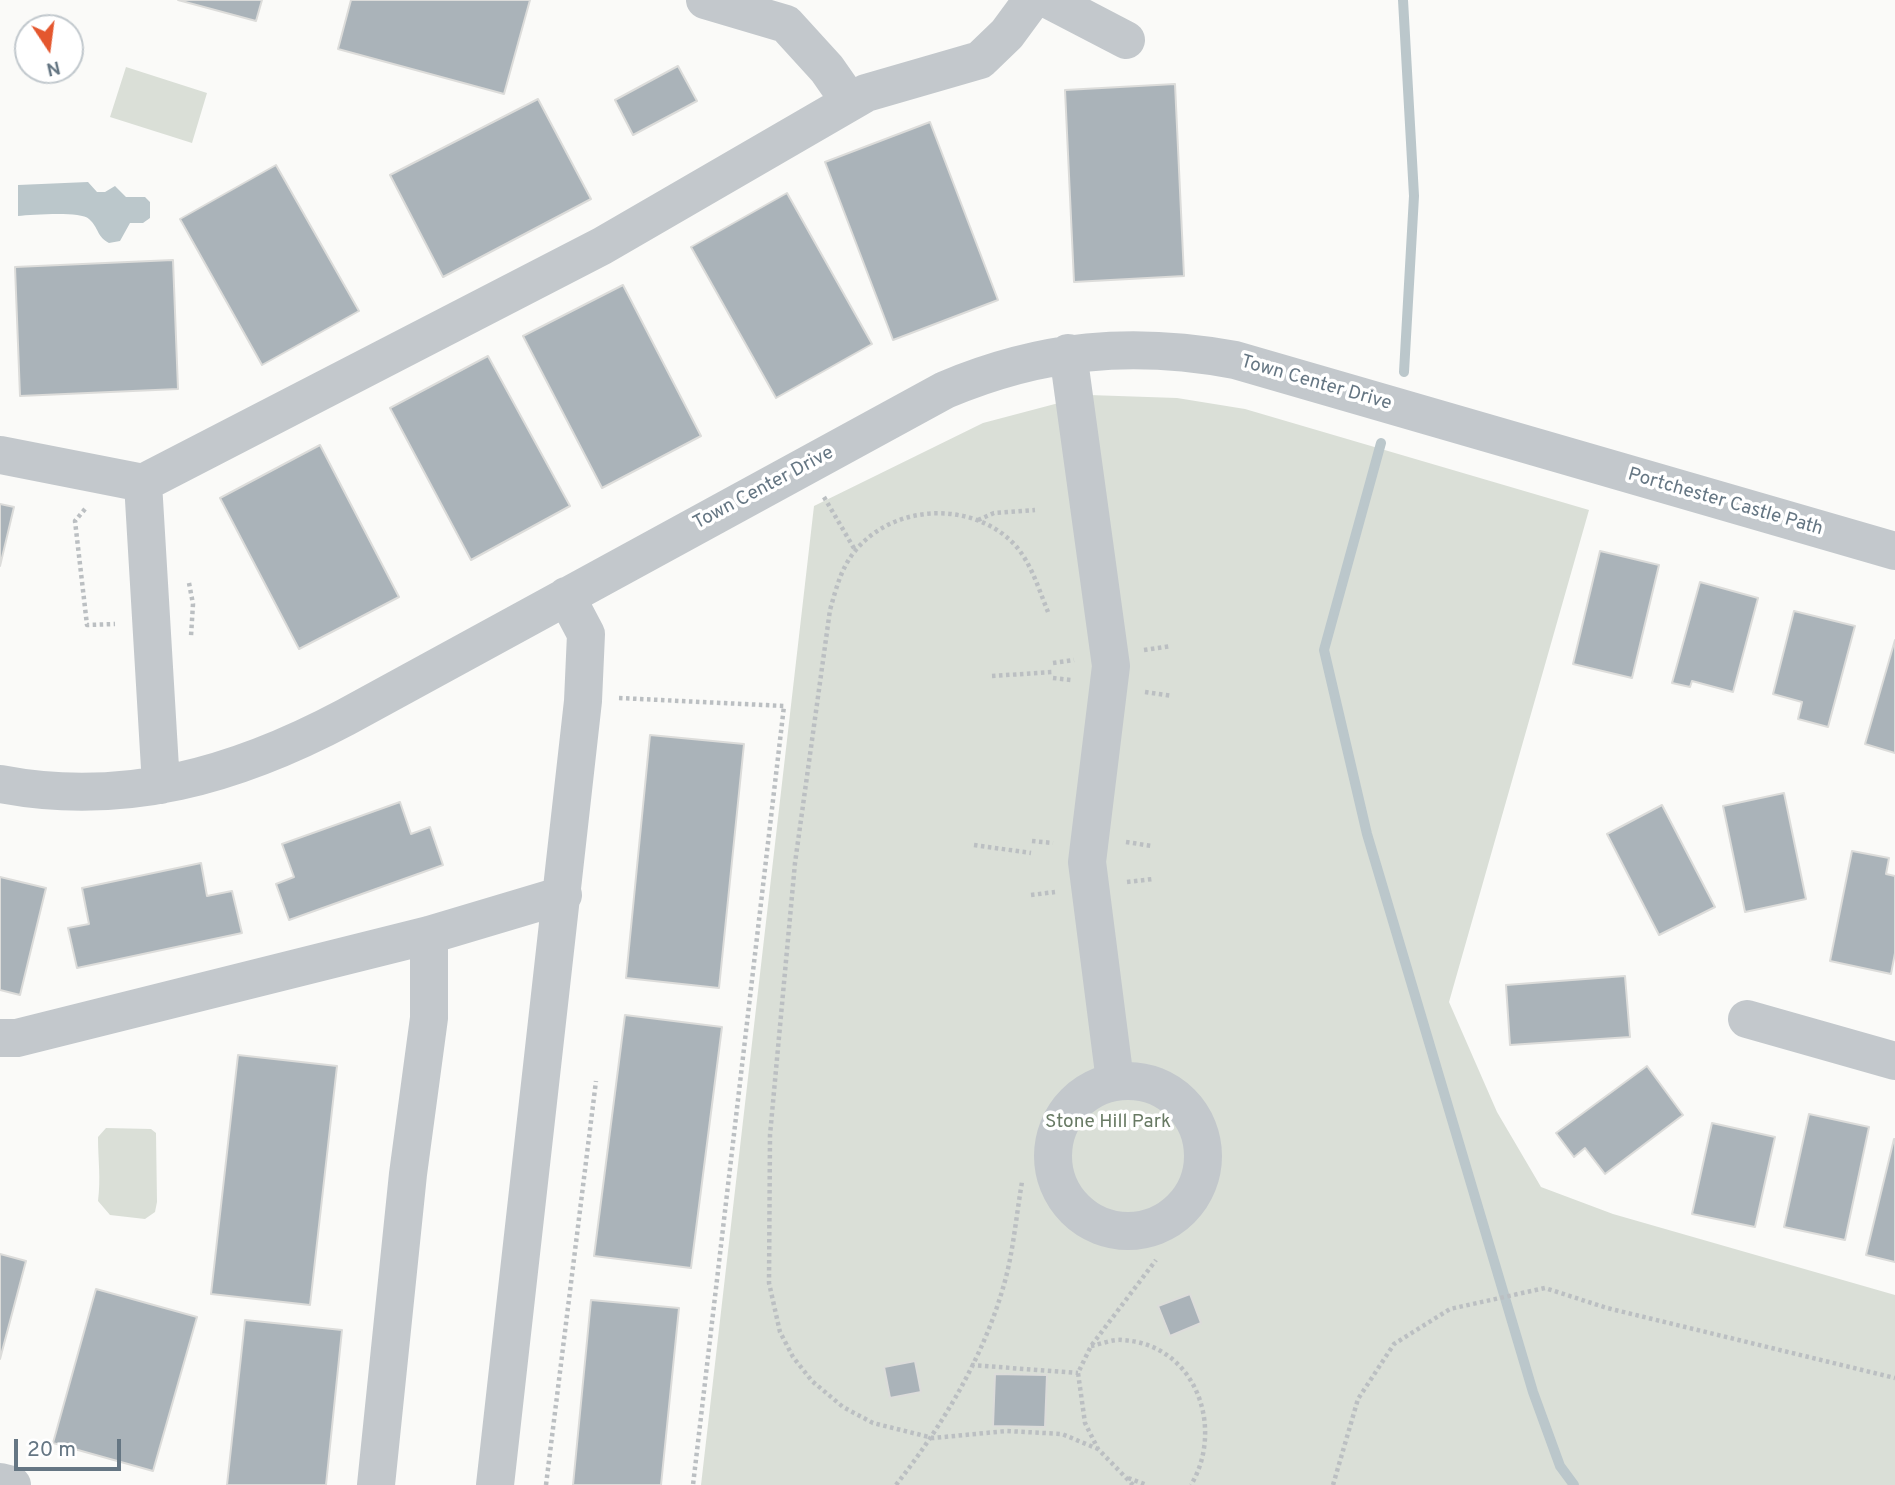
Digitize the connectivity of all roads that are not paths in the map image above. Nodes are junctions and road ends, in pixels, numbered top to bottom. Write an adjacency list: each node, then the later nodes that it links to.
1 (705, 0): 5 (street)
2 (1032, 0): 5 (street)
3 (1049, 0): 4 (street)
4 (1126, 40)
5 (850, 102): 9 (street)
6 (1068, 353): 7 (street, Town Center Drive); 11 (street, Town Center Drive); 19 (street)
7 (1555, 454): 10 (street, Portchester Castle Path)
8 (0, 455): 9 (street)
9 (143, 483): 13 (street)
10 (1895, 551)
11 (566, 596): 13 (street, Town Center Drive); 14 (street)
12 (0, 784): 13 (street, Town Center Drive)
13 (162, 785)
14 (563, 895): 15 (street); 23 (street)
15 (429, 935): 17 (street); 22 (street)
16 (1747, 1019): 18 (street)
17 (0, 1038)
18 (1895, 1061)
19 (1115, 1081)
20 (0, 1482): 21 (street)
21 (12, 1485)
22 (376, 1485)
23 (495, 1485)

